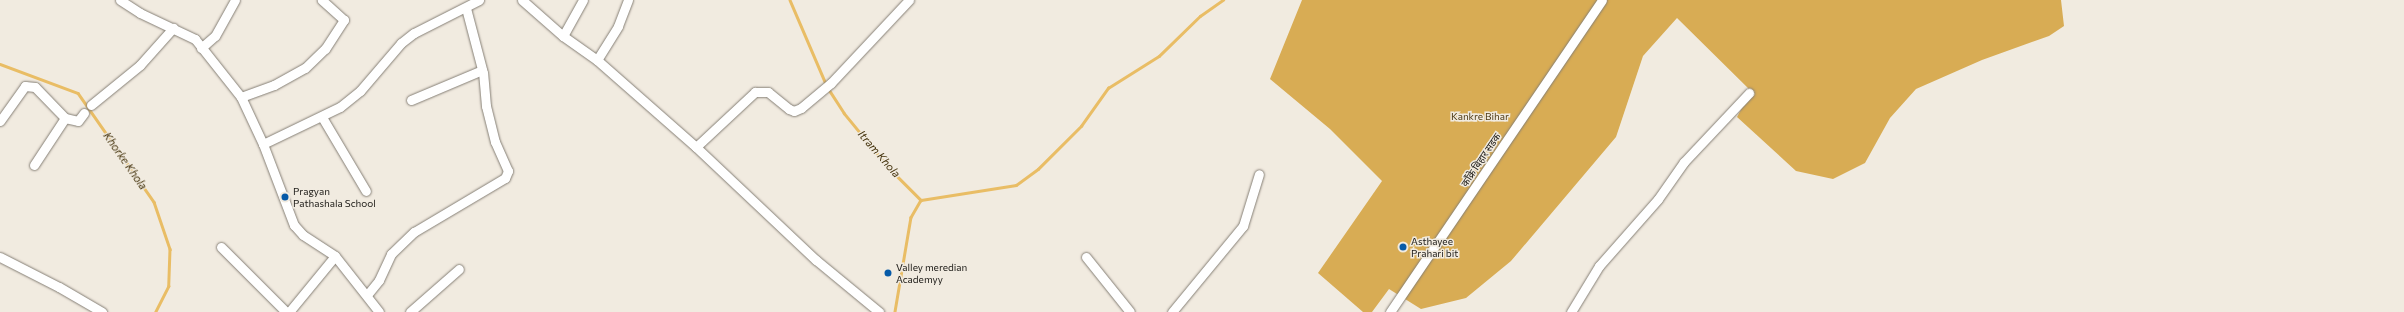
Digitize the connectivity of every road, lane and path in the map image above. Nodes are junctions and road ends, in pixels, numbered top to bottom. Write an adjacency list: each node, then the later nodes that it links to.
1 (120, 0): 11 (street)
2 (235, 0): 13 (street)
3 (322, 0): 17 (street)
4 (479, 0): 10 (street)
5 (522, 0): 12 (street)
6 (584, 0): 12 (street)
7 (628, 0): 14 (street)
8 (909, 0): 25 (street)
9 (1602, 0): 43 (street, काँक्रे बिहार सडक)
10 (466, 8): 15 (street); 21 (street)
11 (173, 28): 13 (street); 19 (street)
12 (563, 36): 14 (street)
13 (201, 48): 17 (street)
14 (597, 60): 25 (street)
15 (482, 70): 18 (street); 34 (street)
16 (1749, 93): 44 (street)
17 (241, 97): 24 (street)
18 (411, 100)
19 (91, 105)
20 (84, 113): 22 (street)
21 (322, 117): 24 (street); 28 (street)
22 (65, 118): 23 (street); 26 (street)
23 (0, 121)
24 (263, 144): 30 (street)
25 (696, 147): 35 (street)
26 (34, 165)
27 (1259, 174): 42 (street)
28 (366, 191)
29 (221, 247): 37 (street)
30 (335, 256): 34 (street); 38 (street)
31 (0, 257): 36 (street)
32 (1086, 257): 41 (street)
33 (459, 269): 40 (street)
34 (367, 295): 39 (street)
35 (873, 310)
36 (102, 312)
37 (286, 312)
38 (289, 312)
39 (379, 312)
40 (410, 312)
41 (1130, 312)
42 (1172, 312)
43 (1390, 312)
44 (1571, 312)

